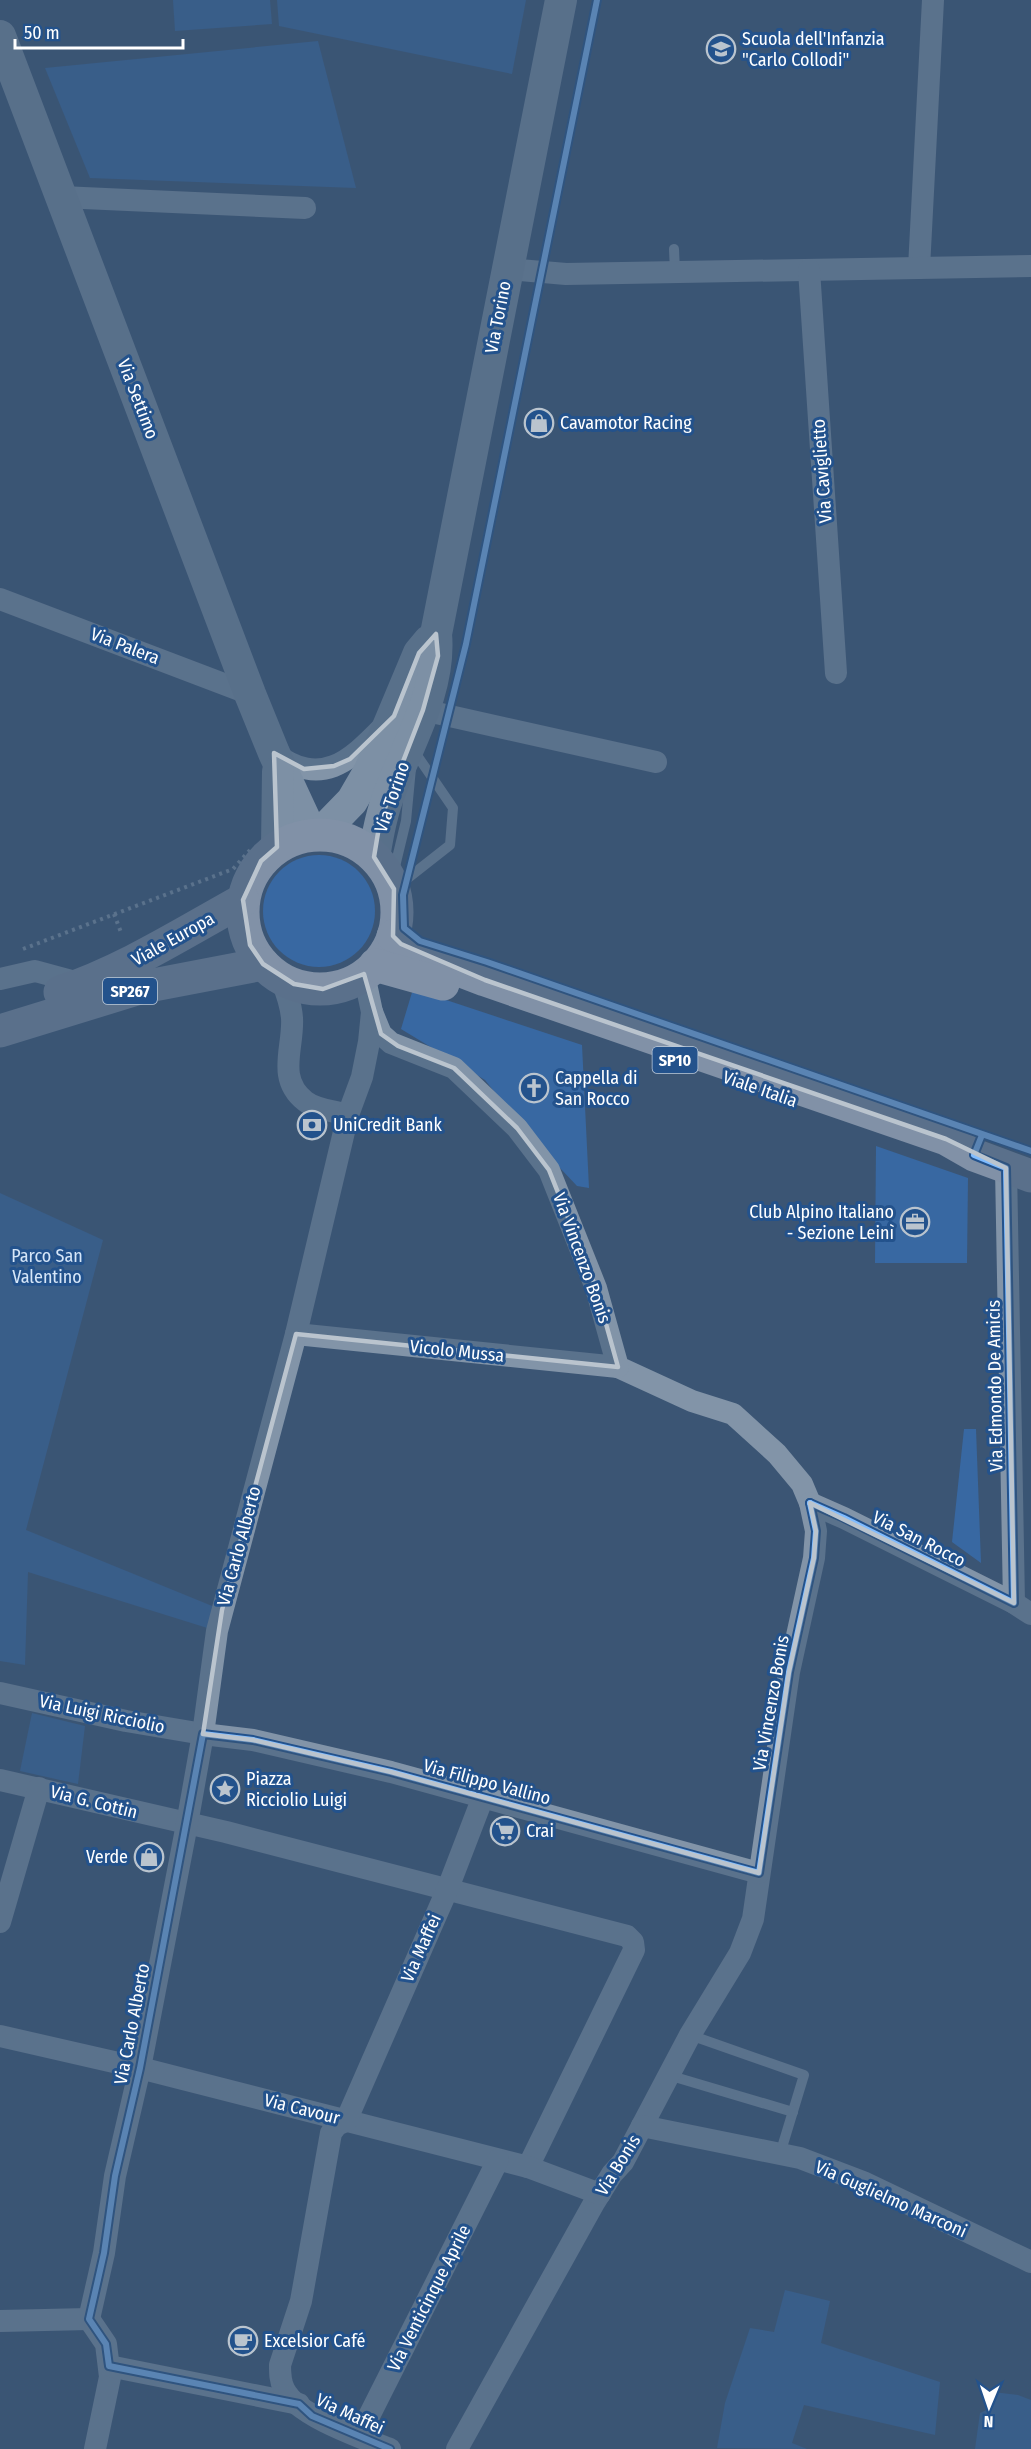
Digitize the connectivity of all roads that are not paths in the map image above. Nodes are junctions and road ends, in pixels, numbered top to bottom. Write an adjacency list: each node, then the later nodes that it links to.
1 (561, 0): 8 (main road, Via Torino)
2 (933, 0): 9 (street)
3 (0, 36): 4 (main road, Via Settimo)
4 (61, 197): 5 (street); 14 (main road, Via Settimo)
5 (305, 208)
6 (674, 249): 11 (lane)
7 (1031, 266): 9 (street)
8 (507, 268): 11 (street); 15 (main road, Via Torino)
9 (919, 268): 10 (street)
10 (809, 270): 11 (street); 13 (street, Via Caviglietto)
11 (675, 272)
12 (0, 598): 14 (street, Via Palera)
13 (836, 673)
14 (250, 694): 17 (main road, Via Settimo)
15 (408, 713): 16 (main road, Via Torino); 17 (street); 18 (street); 19 (main road, Via Torino)
16 (410, 746): 21 (main road, Via Torino); 21 (lane)
17 (276, 757): 19 (main road, Via Settimo); 20 (main road, Via Settimo)
18 (656, 762)
19 (315, 835): 20 (main road); 21 (main road)
20 (266, 844): 22 (main road)
21 (386, 876): 23 (main road)
22 (243, 900): 25 (main road); 27 (main road, Viale Europa / SP267)
23 (393, 936): 24 (main road); 32 (main road, Viale Italia / SP10)
24 (370, 970): 25 (main road); 29 (street, Via Carlo Alberto); 32 (main road, Viale Italia / SP10)
25 (272, 971): 30 (main road, Viale Europa / SP267); 31 (street)
26 (0, 979): 27 (street)
27 (84, 984): 28 (main road, Viale Europa / SP267)
28 (0, 1012)
29 (372, 1012): 31 (street, Via Carlo Alberto); 35 (street, Via Vincenzo Bonis)
30 (0, 1031)
31 (348, 1115): 34 (street, Via Carlo Alberto)
32 (974, 1155): 33 (main road, Viale Italia / SP10)
33 (1018, 1172): 37 (street, Via Edmondo De Amicis)
34 (296, 1334): 35 (street, Vicolo Mussa); 39 (street, Via Carlo Alberto)
35 (618, 1367): 36 (street, Via Vincenzo Bonis)
36 (810, 1503): 37 (street, Via San Rocco); 44 (street, Via Vincenzo Bonis)
37 (1022, 1608)
38 (0, 1693): 39 (street, Via Luigi Ricciolio)
39 (203, 1734): 42 (street, Via Filippo Vallino); 43 (street, Via Carlo Alberto)
40 (0, 1780): 41 (street, Via G. Cottin)
41 (39, 1788): 43 (street, Via G. Cottin); 46 (street)
42 (483, 1797): 44 (street, Via Filippo Vallino); 45 (street, Via Maffei)
43 (187, 1824): 45 (street, Via G. Cottin); 49 (street, Via Carlo Alberto)
44 (759, 1873): 47 (street, Via Bonis)
45 (448, 1888): 52 (street, Via Maffei); 56 (street, Via G. Cottin)
46 (0, 1922)
47 (690, 2035): 50 (street, Via Bonis); 51 (lane)
48 (0, 2036): 49 (street, Via Cavour)
49 (140, 2068): 52 (street, Via Cavour); 59 (street, Via Carlo Alberto)
50 (668, 2075): 51 (lane); 53 (street, Via Bonis)
51 (794, 2112): 54 (lane)
52 (346, 2121): 55 (street, Via Cavour); 62 (street, Via Maffei)
53 (642, 2126): 54 (street, Via Guglielmo Marconi); 57 (street, Via Bonis)
54 (780, 2154): 58 (street, Via Guglielmo Marconi)
55 (498, 2160): 56 (street, Via Cavour); 63 (street, Via Venticinque Aprile)
56 (528, 2167): 57 (street, Via Cavour)
57 (600, 2194): 66 (street, Via Bonis)
58 (1031, 2262)
59 (88, 2319): 60 (street); 61 (street)
60 (0, 2321)
61 (109, 2366): 62 (street); 64 (street)
62 (299, 2404): 63 (street, Via Maffei)
63 (359, 2436): 65 (street, Via Maffei)
64 (95, 2449)
65 (390, 2449)
66 (457, 2449)

